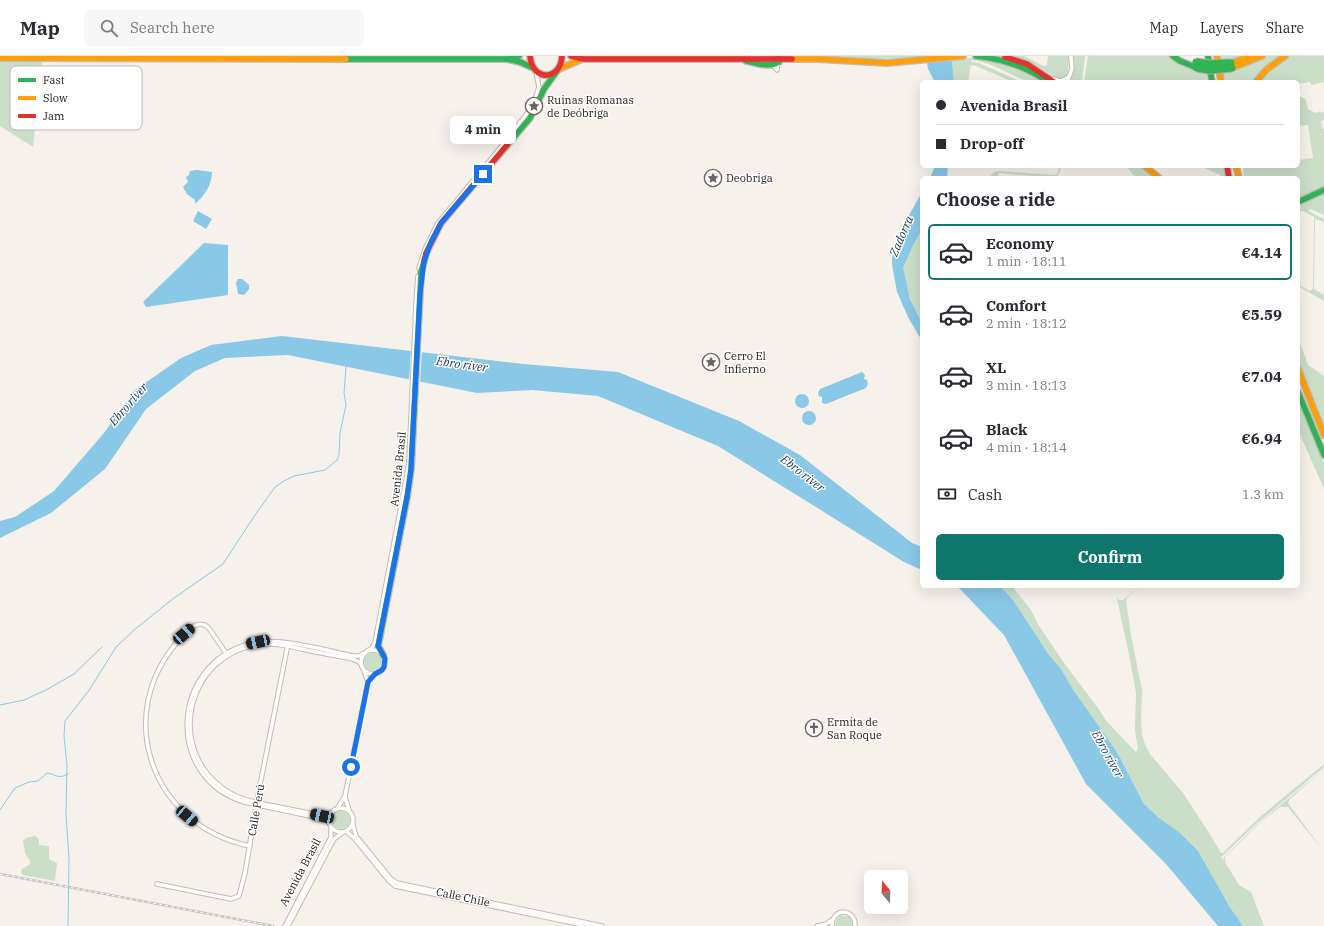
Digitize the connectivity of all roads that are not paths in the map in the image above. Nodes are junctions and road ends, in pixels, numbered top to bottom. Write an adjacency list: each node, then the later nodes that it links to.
1 (519, 56): 23 (main road)
2 (530, 56): 30 (main road)
3 (562, 56): 31 (main road)
4 (571, 56): 24 (main road)
5 (963, 56): 26 (main road)
6 (976, 56): 32 (main road)
7 (1002, 56): 27 (main road)
8 (1071, 56): 33 (street)
9 (1173, 56): 28 (main road)
10 (1181, 56): 28 (main road)
11 (1208, 56): 40 (main road)
12 (1217, 56): 41 (main road)
13 (1251, 56): 29 (main road)
14 (1262, 56): 29 (main road)
15 (1285, 56): 42 (main road)
16 (4, 57): 17 (main road)
17 (47, 57): 18 (main road)
18 (106, 57): 19 (main road)
19 (124, 57): 20 (main road)
20 (378, 57): 21 (main road)
21 (460, 57): 23 (main road)
22 (767, 57): 25 (main road); 26 (main road); 26 (main road)
23 (507, 59): 30 (main road)
24 (583, 59): 25 (main road); 31 (main road)
25 (734, 59): 26 (main road)
26 (778, 61)
27 (1027, 64): 36 (main road); 37 (street)
28 (1197, 65): 29 (main road, bridge)
29 (1231, 65)
30 (534, 70): 31 (main road); 43 (street)
31 (558, 70): 43 (main road, Avenida Brasil)
32 (1040, 76): 34 (main road); 35 (street)
33 (1069, 77): 38 (street); 39 (street)
34 (1045, 80)
35 (1049, 80)
36 (1050, 80)
37 (1055, 80)
38 (1063, 80)
39 (1067, 80)
40 (1212, 80)
41 (1221, 80)
42 (1258, 80)
43 (542, 88): 52 (main road, Avenida Brasil)
44 (1147, 168): 45 (main road)
45 (1157, 176)
46 (1324, 190): 47 (main road)
47 (1300, 201)
48 (1300, 374): 50 (main road)
49 (1300, 397): 51 (main road)
50 (1324, 435)
51 (1324, 454)
52 (381, 621): 54 (street); 56 (main road, Avenida Brasil)
53 (288, 644): 54 (street); 55 (street); 57 (street); 62 (street, Calle Perú); 62 (street)
54 (366, 652): 56 (street); 57 (street)
55 (226, 653): 62 (street); 69 (street)
56 (383, 655): 59 (street)
57 (361, 664): 58 (street)
58 (364, 671): 59 (street); 60 (street)
59 (375, 674): 60 (street)
60 (368, 682): 61 (street)
61 (345, 796): 63 (street); 64 (street)
62 (257, 804): 65 (street); 66 (street); 69 (street, Calle Perú)
63 (336, 809): 64 (street); 65 (street)
64 (349, 811): 67 (street)
65 (332, 813): 66 (street)
66 (330, 825): 68 (street); 72 (street, Avenida Brasil)
67 (353, 825): 68 (street); 76 (street, Calle Chile)
68 (345, 832): 72 (street, Avenida Brasil); 75 (street, Calle Chile)
69 (250, 846): 70 (street, Calle Perú)
70 (158, 885)
71 (835, 916): 77 (street); 78 (street); 79 (street)
72 (290, 918): 73 (street, Avenida Brasil); 74 (street, Avenida Brasil)
73 (285, 926)
74 (288, 926)
75 (588, 926)
76 (602, 926)
77 (817, 926)
78 (832, 926)
79 (856, 926)

